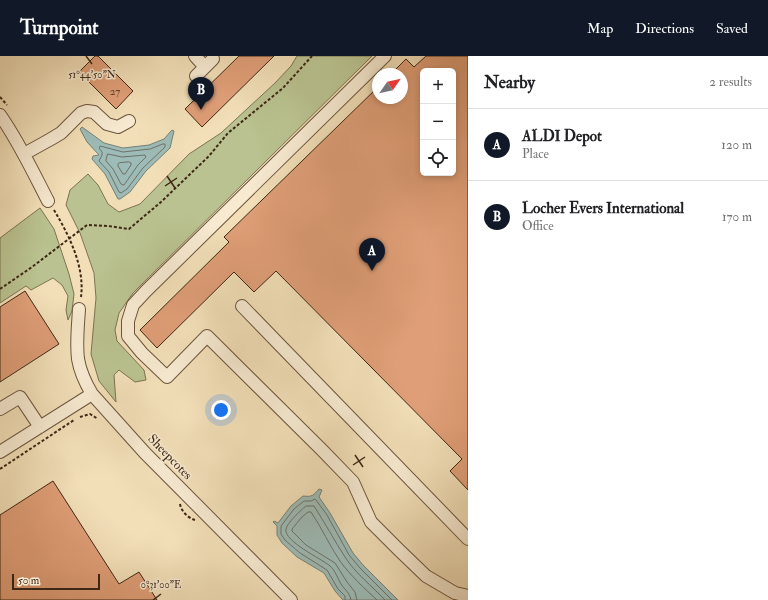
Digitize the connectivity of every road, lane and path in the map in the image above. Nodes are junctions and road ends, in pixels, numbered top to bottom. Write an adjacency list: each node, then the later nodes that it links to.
1 (195, 56): 4 (street)
2 (312, 56): 11 (path)
3 (385, 56): 22 (street)
4 (196, 76)
5 (0, 97): 6 (path)
6 (4, 110): 8 (street)
7 (129, 121): 9 (street)
8 (4, 129): 9 (street)
9 (24, 154): 10 (street)
10 (48, 201): 11 (path)
11 (69, 239): 12 (path); 14 (path)
12 (0, 289)
13 (242, 306): 21 (street)
14 (79, 309): 15 (street, Sheepcotes)
15 (92, 394): 18 (street); 23 (street, Sheepcotes)
16 (0, 409): 18 (street)
17 (102, 422): 20 (path)
18 (40, 427): 19 (street)
19 (0, 452)
20 (0, 469)
21 (466, 532)
22 (468, 596)
23 (291, 600)

